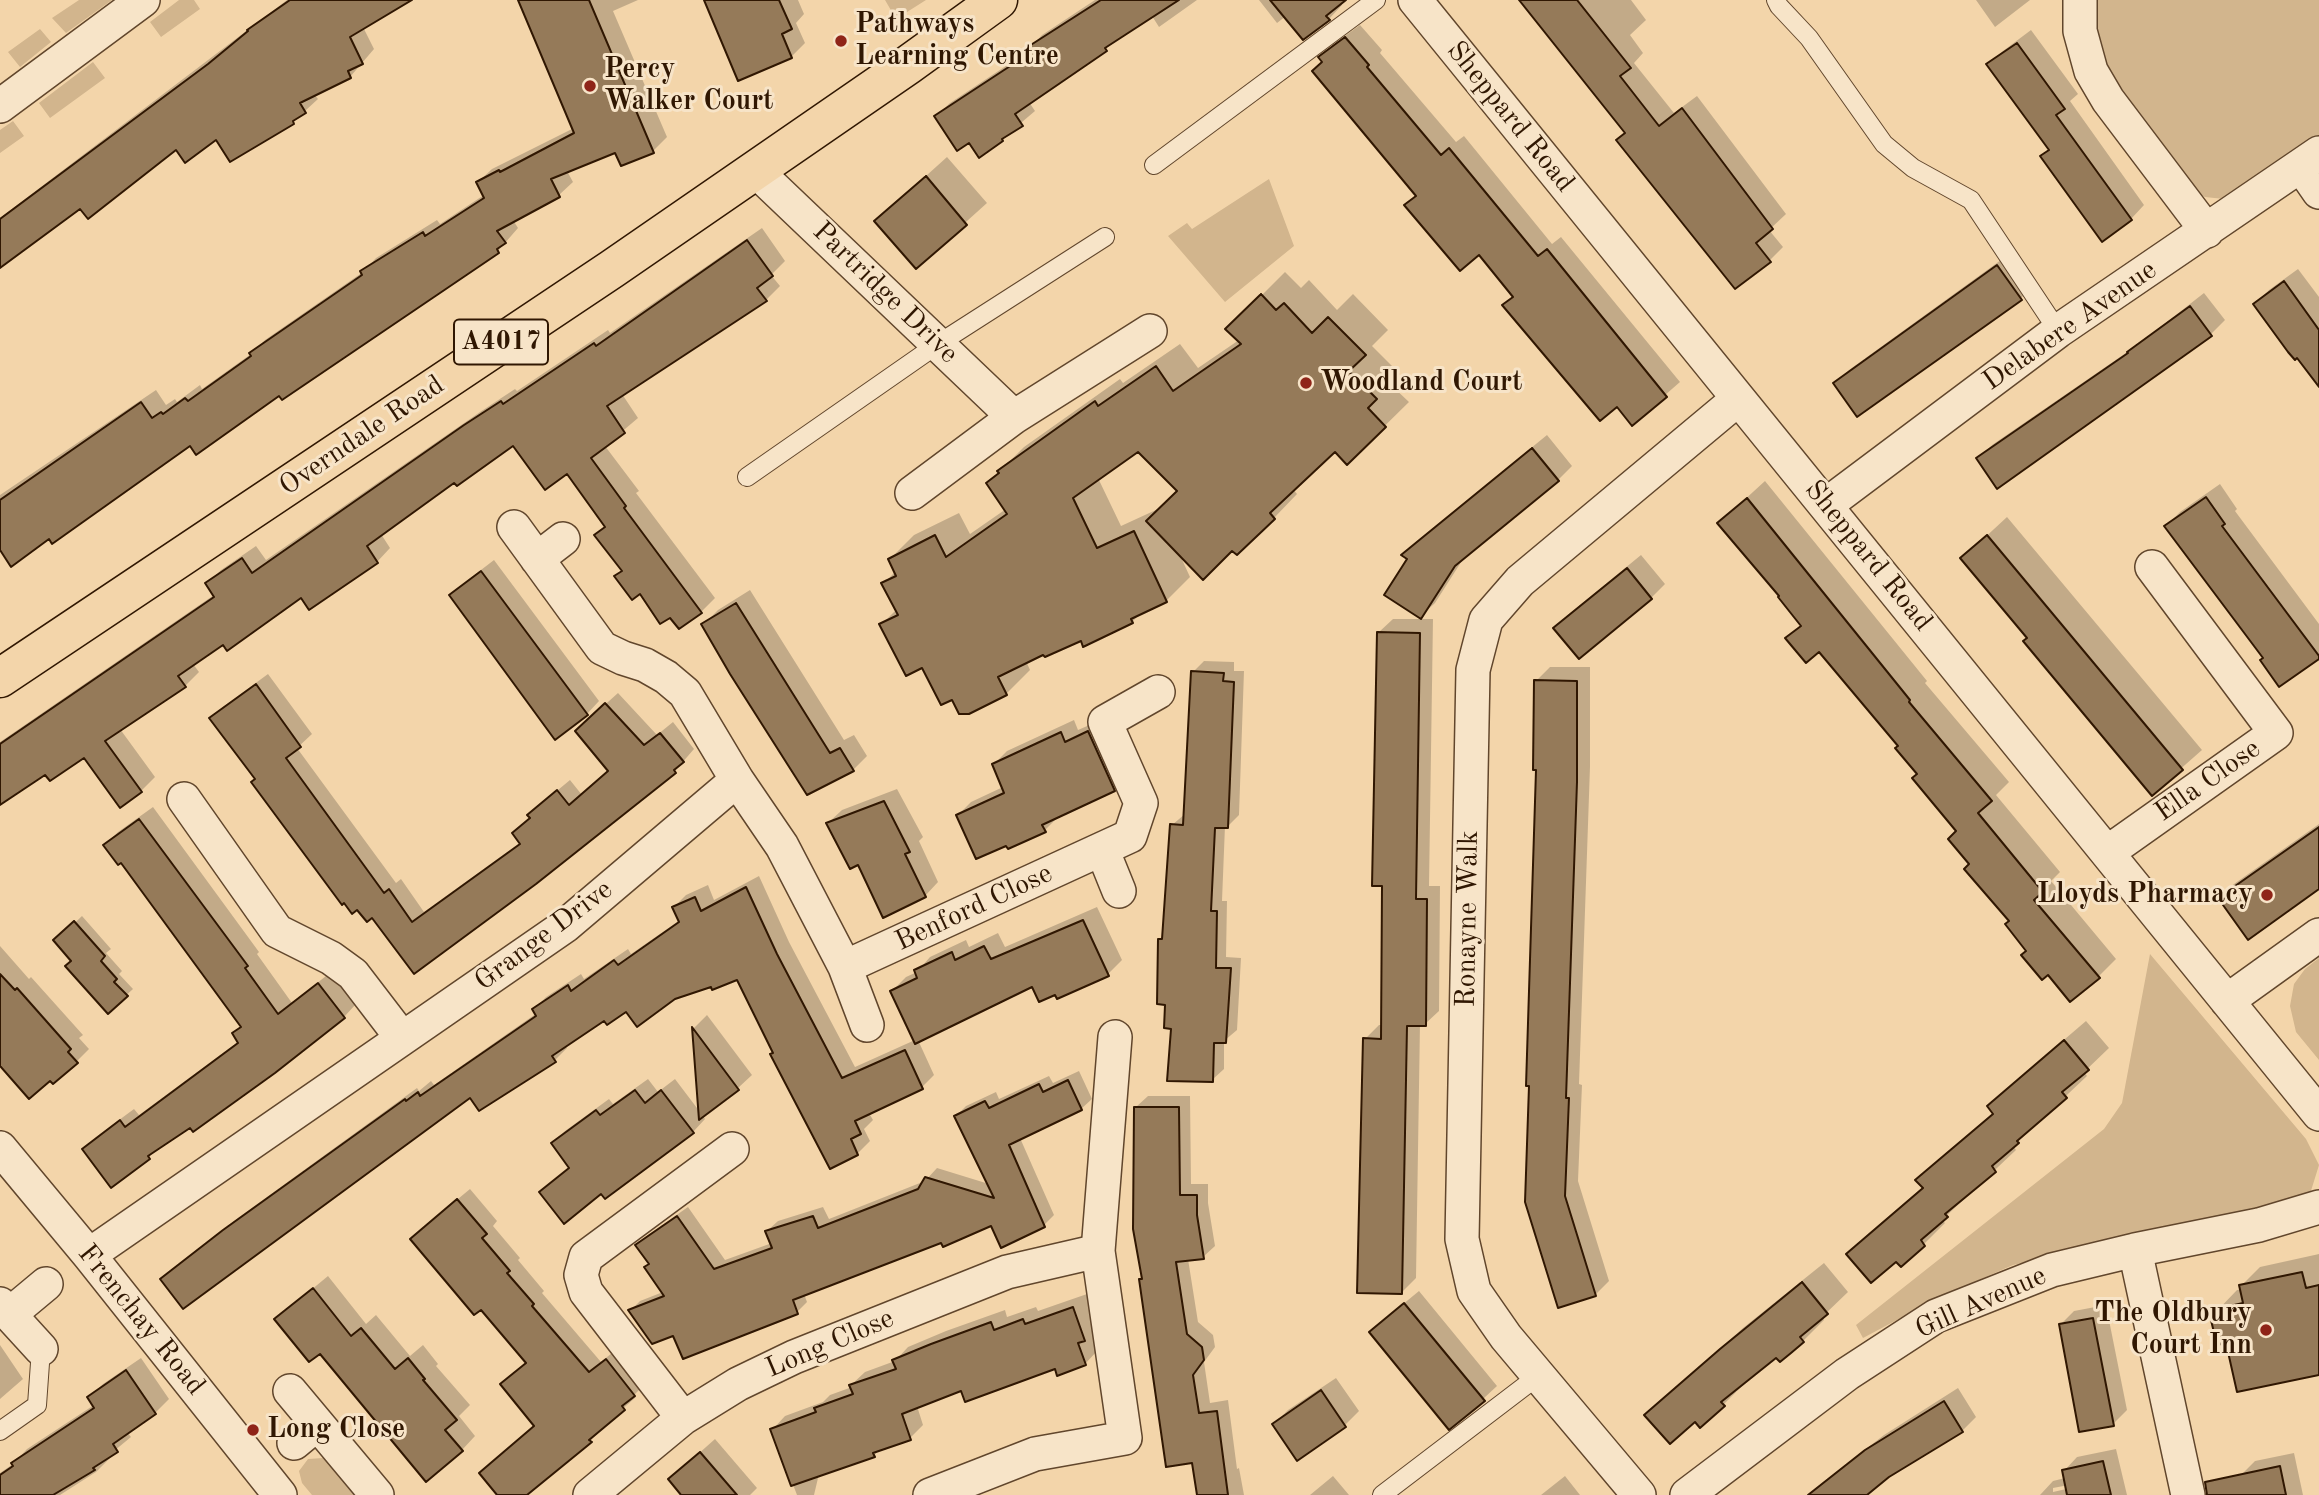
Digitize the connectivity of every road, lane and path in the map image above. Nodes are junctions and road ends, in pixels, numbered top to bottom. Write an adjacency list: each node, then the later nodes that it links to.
1 (142, 0): 7 (street)
2 (998, 0): 9 (main road, Overndale Road / A4017)
3 (1376, 0): 8 (lane)
4 (1415, 0): 16 (street, Sheppard Road)
5 (1776, 0): 14 (lane)
6 (2080, 0): 11 (street)
7 (0, 106)
8 (1154, 165)
9 (755, 170): 15 (street, Partridge Drive); 25 (main road, Overndale Road / A4017)
10 (2313, 170): 11 (street, Delabere Avenue)
11 (2207, 231): 14 (street, Delabere Avenue)
12 (1105, 237): 15 (lane)
13 (1150, 331): 17 (street)
14 (2058, 331): 20 (street, Delabere Avenue)
15 (938, 344): 17 (street, Partridge Drive); 18 (lane)
16 (1738, 398): 20 (street, Sheppard Road); 48 (street, Ronayne Walk)
17 (1014, 417): 19 (street)
18 (747, 477)
19 (912, 493)
20 (1826, 505): 30 (street, Sheppard Road)
21 (514, 527): 23 (street)
22 (563, 538): 23 (street)
23 (537, 559): 27 (street)
24 (2152, 567): 30 (street, Ella Close)
25 (0, 678)
26 (1158, 692): 29 (street, Benford Close)
27 (737, 780): 33 (street); 37 (street, Grange Drive)
28 (184, 799): 37 (street)
29 (1102, 849): 31 (street); 33 (street, Benford Close)
30 (2108, 852): 34 (street, Sheppard Road)
31 (1119, 891)
32 (2319, 935): 34 (street)
33 (845, 967): 35 (street)
34 (2227, 1001): 38 (street, Sheppard Road)
35 (867, 1025)
36 (1115, 1037): 43 (street)
37 (402, 1038): 44 (street, Grange Drive)
38 (2319, 1114)
39 (0, 1148): 44 (street, Frenchay Road)
40 (732, 1149): 50 (street)
41 (2319, 1207): 42 (street, Gill Avenue)
42 (2135, 1250): 58 (street, Gill Avenue); 59 (street)
43 (1098, 1251): 50 (street, Long Close); 55 (street)
44 (89, 1255): 53 (street, Frenchay Road)
45 (46, 1283): 46 (street)
46 (5, 1309): 47 (street)
47 (41, 1349): 51 (lane)
48 (1538, 1376): 56 (lane); 57 (street, Ronayne Walk)
49 (290, 1391): 54 (street)
50 (683, 1418): 52 (street, Long Close)
51 (0, 1431)
52 (602, 1492)
53 (280, 1495)
54 (377, 1495)
55 (930, 1495)
56 (1382, 1495)
57 (1639, 1495)
58 (1688, 1495)
59 (2188, 1495)

